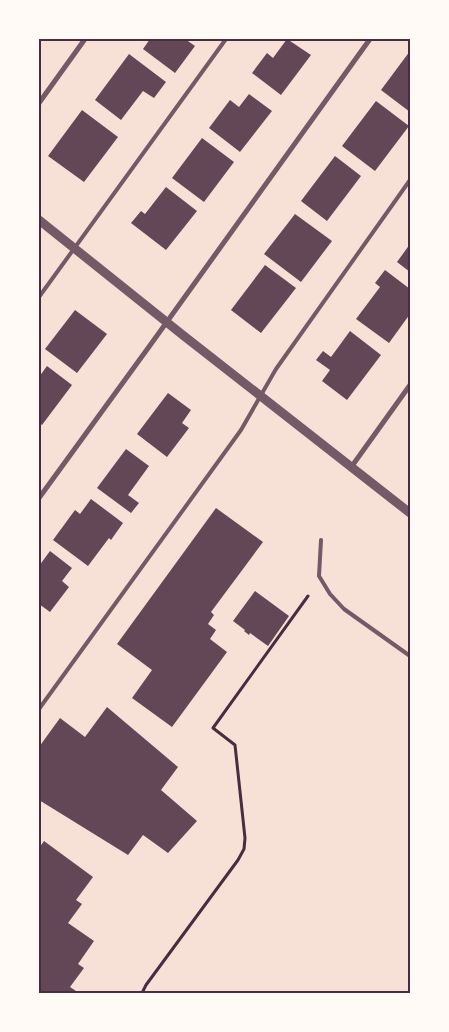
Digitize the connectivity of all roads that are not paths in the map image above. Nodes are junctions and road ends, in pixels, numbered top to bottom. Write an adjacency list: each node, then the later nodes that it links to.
1 (85, 39): 4 (street)
2 (226, 39): 7 (lane)
3 (370, 39): 9 (street)
4 (39, 103)
5 (410, 180): 11 (lane)
6 (39, 220): 7 (street)
7 (75, 248): 8 (lane); 9 (street)
8 (39, 297)
9 (167, 322): 11 (street); 13 (street)
10 (410, 385): 12 (street)
11 (261, 396): 12 (street); 17 (lane)
12 (352, 466): 14 (street)
13 (39, 498)
14 (410, 513)
15 (321, 540): 16 (lane)
16 (410, 656)
17 (39, 709)

